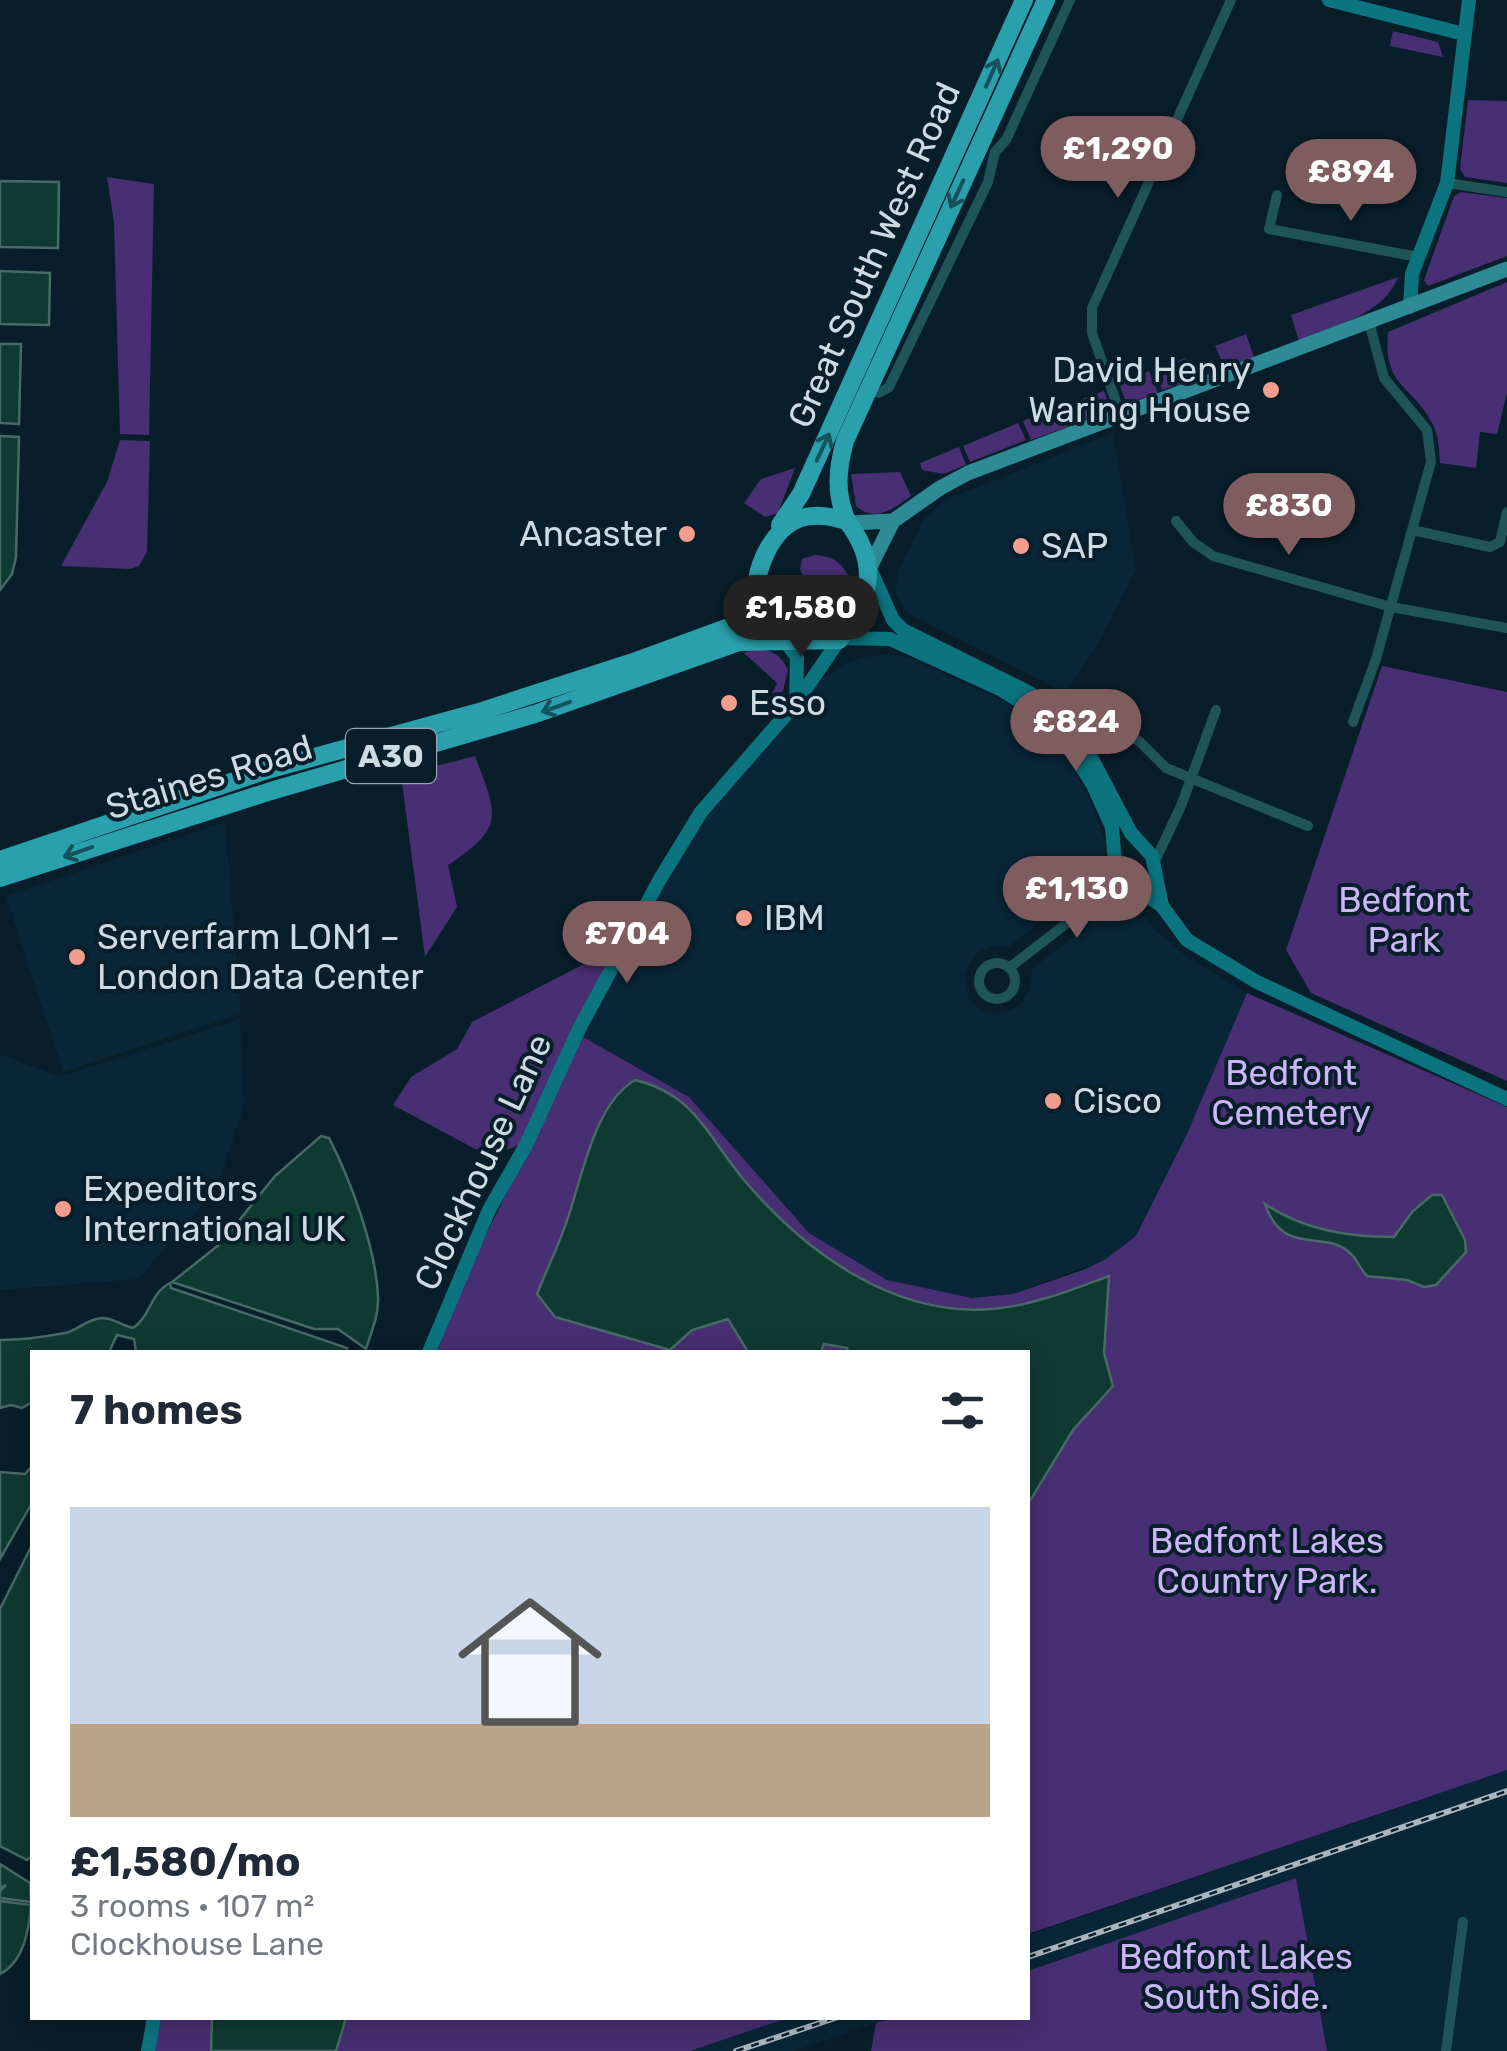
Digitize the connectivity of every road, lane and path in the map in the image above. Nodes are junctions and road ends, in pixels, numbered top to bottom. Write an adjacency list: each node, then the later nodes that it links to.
1 (1024, 0): 22 (highway, Great South West Road, one-way to 1)
2 (1046, 0): 8 (highway, Great South West Road)
3 (1070, 0): 8 (street)
4 (1231, 0): 16 (street)
5 (1329, 0): 7 (street)
6 (1469, 0): 7 (street)
7 (1464, 34): 9 (street)
8 (988, 148): 20 (highway, Great South West Road)
9 (1447, 182): 10 (street); 12 (street)
10 (1507, 192)
11 (1276, 194): 12 (street)
12 (1418, 257): 14 (street)
13 (1507, 269): 14 (main road)
14 (1410, 308): 15 (main road)
15 (1369, 322): 16 (main road); 21 (street)
16 (1121, 416): 18 (main road)
17 (1507, 512): 23 (street)
18 (893, 521): 20 (main road); 24 (main road)
19 (1176, 521): 26 (street)
20 (848, 522): 22 (highway); 24 (highway)
21 (1412, 530): 23 (street); 26 (street)
22 (780, 533): 25 (highway)
23 (1503, 542)
24 (871, 569): 28 (highway); 37 (street)
25 (756, 590): 29 (highway); 39 (highway, Staines Road / A30)
26 (1391, 607): 27 (street); 33 (street)
27 (1507, 628)
28 (840, 639): 29 (highway); 30 (street, Clockhouse Lane); 38 (street)
29 (784, 641): 30 (street); 41 (highway, Staines Road / A30, one-way to 41)
30 (796, 702): 47 (street, Clockhouse Lane)
31 (1114, 708): 34 (street)
32 (1216, 710): 34 (street)
33 (1353, 722)
34 (1190, 778): 35 (street); 36 (street)
35 (1308, 826)
36 (1165, 833): 37 (street); 40 (street)
37 (1141, 847): 38 (street); 40 (street)
38 (1116, 855): 42 (street)
39 (0, 860)
40 (1155, 864): 43 (street); 44 (street)
41 (0, 878)
42 (1120, 882): 43 (street); 45 (street)
43 (1136, 887): 44 (street)
44 (1162, 906): 46 (street)
45 (1009, 968)
46 (1507, 1099)
47 (430, 1350)
48 (1462, 1922): 51 (street)
49 (154, 2020): 50 (street)
50 (148, 2051)
51 (1446, 2051)

